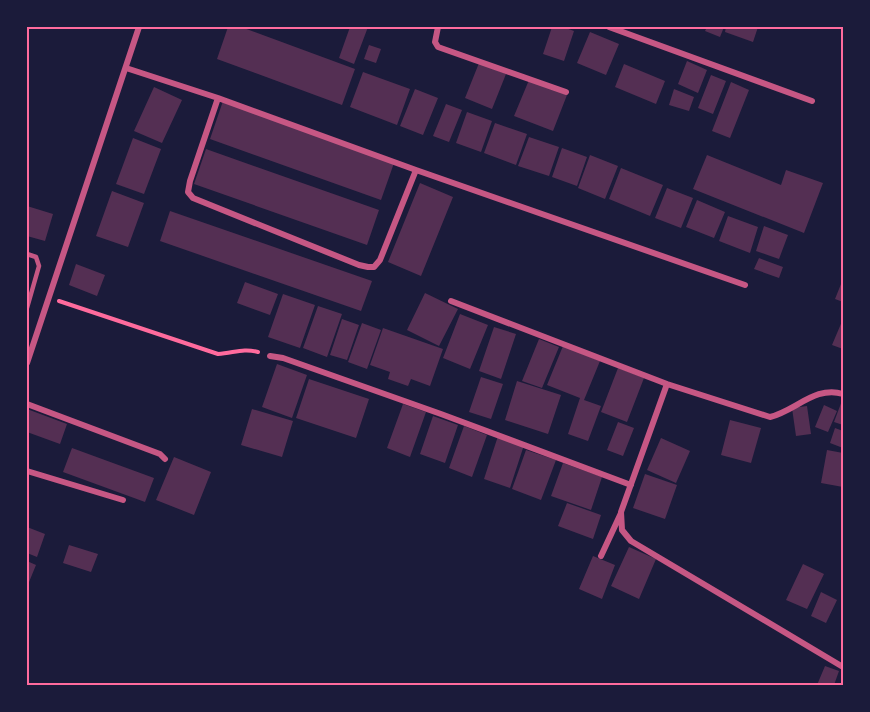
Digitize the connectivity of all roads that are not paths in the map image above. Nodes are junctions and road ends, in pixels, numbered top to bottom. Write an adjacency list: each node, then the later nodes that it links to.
1 (139, 27): 4 (street)
2 (438, 27): 5 (street)
3 (609, 27): 7 (street)
4 (126, 68): 6 (street); 13 (street)
5 (566, 92)
6 (218, 98): 8 (street); 8 (street)
7 (812, 102)
8 (416, 170): 10 (street)
9 (27, 254): 12 (lane)
10 (745, 285)
11 (450, 301): 16 (street)
12 (27, 308)
13 (29, 351): 15 (street)
14 (270, 356): 21 (street)
15 (27, 363)
16 (667, 384): 17 (street); 21 (street)
17 (843, 394)
18 (27, 405): 19 (street)
19 (165, 459)
20 (27, 471): 22 (street)
21 (631, 484): 23 (street)
22 (123, 500)
23 (621, 512): 24 (street); 25 (street)
24 (601, 556)
25 (843, 667)

